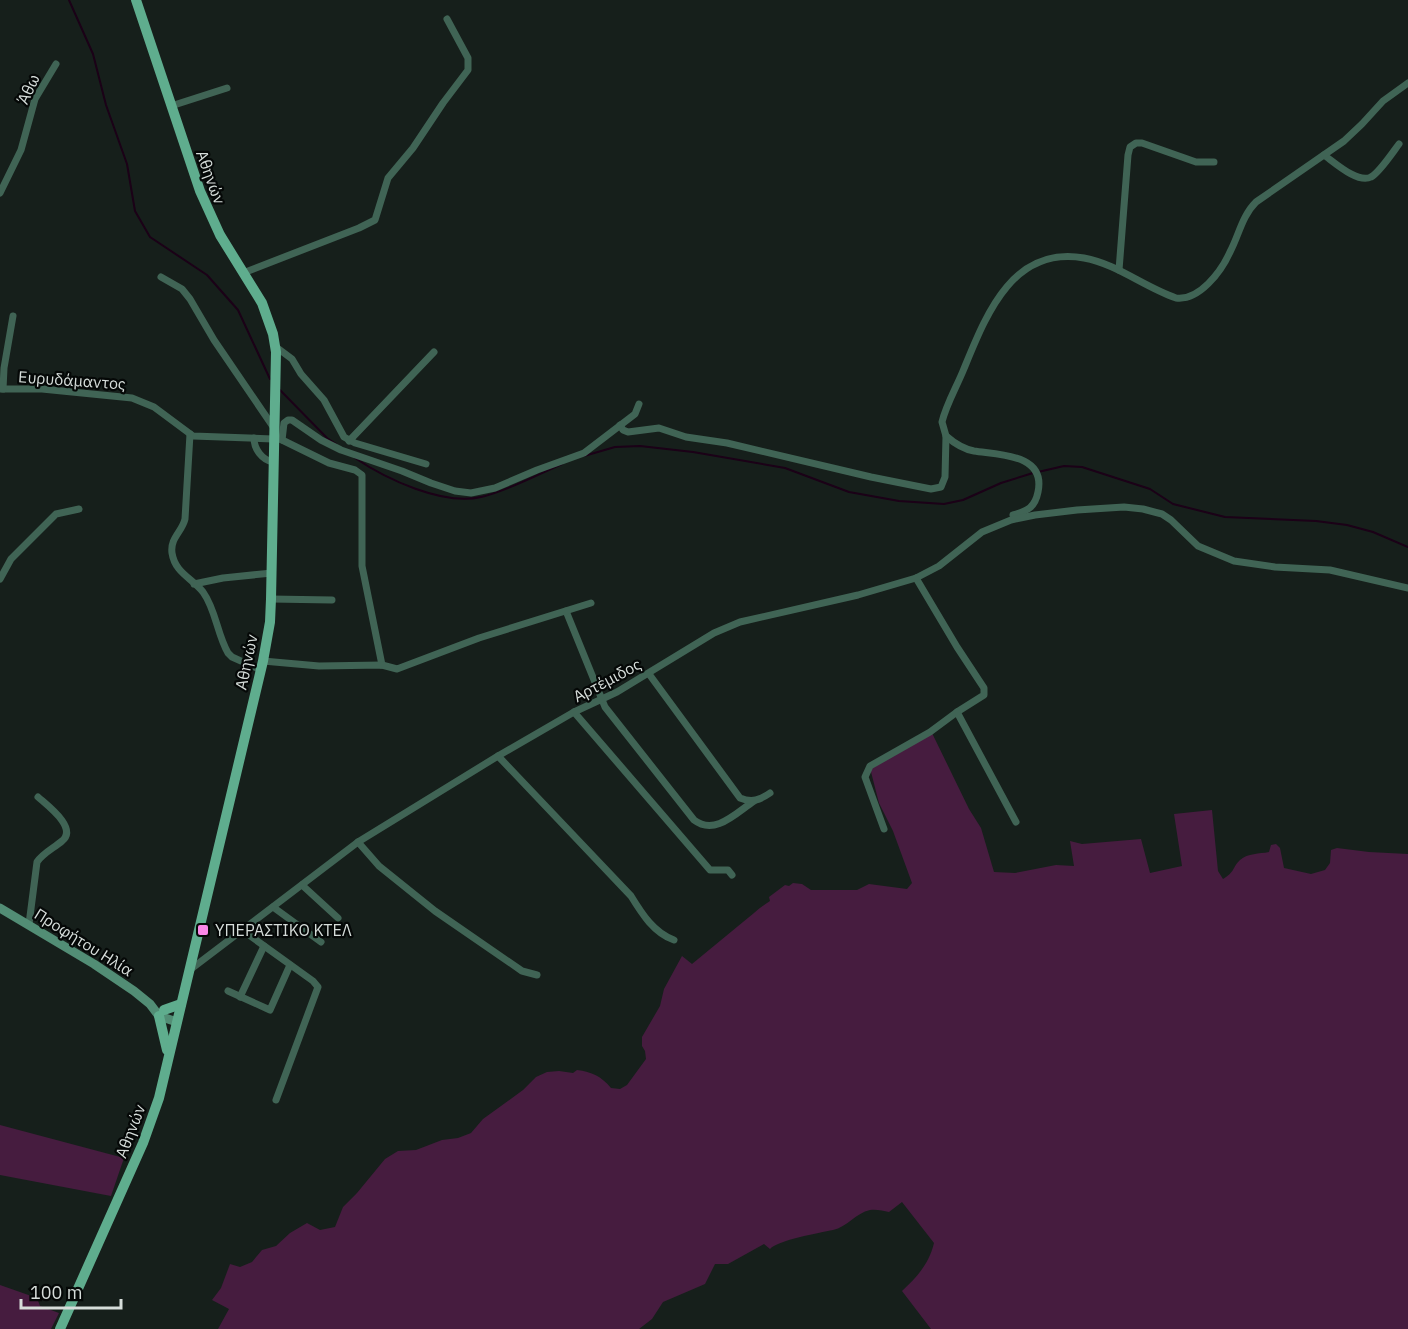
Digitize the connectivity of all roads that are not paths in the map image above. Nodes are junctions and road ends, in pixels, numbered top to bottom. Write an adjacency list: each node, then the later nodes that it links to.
1 (136, 0): 6 (main road, Αθηνών)
2 (447, 19): 14 (street)
3 (56, 63): 11 (street, Άθω)
4 (1408, 83): 8 (street)
5 (226, 88): 6 (street)
6 (171, 106): 14 (main road, Αθηνών)
7 (1399, 144): 8 (street)
8 (1324, 155): 13 (street)
9 (1214, 162): 13 (street)
10 (0, 177): 11 (street)
11 (8, 178): 12 (street, Άθω)
12 (0, 193)
13 (1119, 270): 24 (street)
14 (243, 273): 17 (main road, Αθηνών)
15 (161, 277): 23 (street)
16 (13, 316): 19 (street)
17 (276, 349): 23 (main road, Αθηνών); 26 (street)
18 (434, 352): 26 (street)
19 (1, 389): 22 (street, Ευρυδάμαντος)
20 (639, 404): 21 (street)
21 (620, 425): 23 (street); 24 (street)
22 (190, 434): 25 (street, Ευρυδάμαντος); 34 (street)
23 (276, 436): 25 (street, Ευρυδάμαντος); 27 (main road, Αθηνών); 41 (street)
24 (946, 436): 30 (street)
25 (254, 438): 27 (street)
26 (349, 441): 28 (street)
27 (273, 462): 31 (main road, Αθηνών)
28 (426, 464)
29 (79, 509): 33 (street)
30 (990, 527): 32 (street, Αρτέμιδος); 35 (street, Αρτέμιδος)
31 (272, 573): 34 (street); 36 (main road, Αθηνών)
32 (916, 578): 42 (street, Αρτέμιδος); 45 (street)
33 (0, 579)
34 (194, 584): 40 (street)
35 (1408, 588)
36 (271, 599): 37 (street); 40 (main road, Αθηνών)
37 (332, 600)
38 (591, 603): 39 (street)
39 (566, 611): 41 (street); 43 (street)
40 (262, 665): 41 (street); 64 (main road, Αθηνών)
41 (382, 665)
42 (649, 674): 43 (street, Αρτέμιδος); 49 (street)
43 (601, 700): 44 (street, Αρτέμιδος); 49 (street)
44 (574, 712): 46 (street, Αρτέμιδος); 53 (street)
45 (957, 712): 50 (street); 51 (street)
46 (498, 756): 52 (street, Αρτέμιδος); 60 (street)
47 (770, 793): 49 (street)
48 (38, 797): 58 (street)
49 (754, 801)
50 (1016, 822)
51 (884, 829)
52 (358, 842): 54 (street, Αρτέμιδος); 65 (street)
53 (732, 875)
54 (302, 885): 55 (street, Αρτέμιδος); 57 (street)
55 (273, 907): 59 (street, Αρτέμιδος); 61 (street)
56 (0, 908): 58 (street, Προφήτου Ηλία)
57 (338, 918)
58 (29, 924): 69 (street, Προφήτου Ηλία)
59 (242, 930): 62 (street); 64 (street, Αρτέμιδος)
60 (674, 940)
61 (321, 942)
62 (264, 946): 63 (street); 67 (street)
63 (290, 965): 67 (street); 72 (street)
64 (190, 970): 68 (main road, Αθηνών)
65 (537, 975)
66 (228, 991): 67 (street)
67 (240, 997)
68 (181, 1004): 69 (main road); 70 (main road, Αθηνών)
69 (162, 1013): 70 (street); 71 (main road)
70 (178, 1019): 71 (main road, Αθηνών)
71 (168, 1057): 73 (main road, Αθηνών)
72 (276, 1100)
73 (60, 1329)

